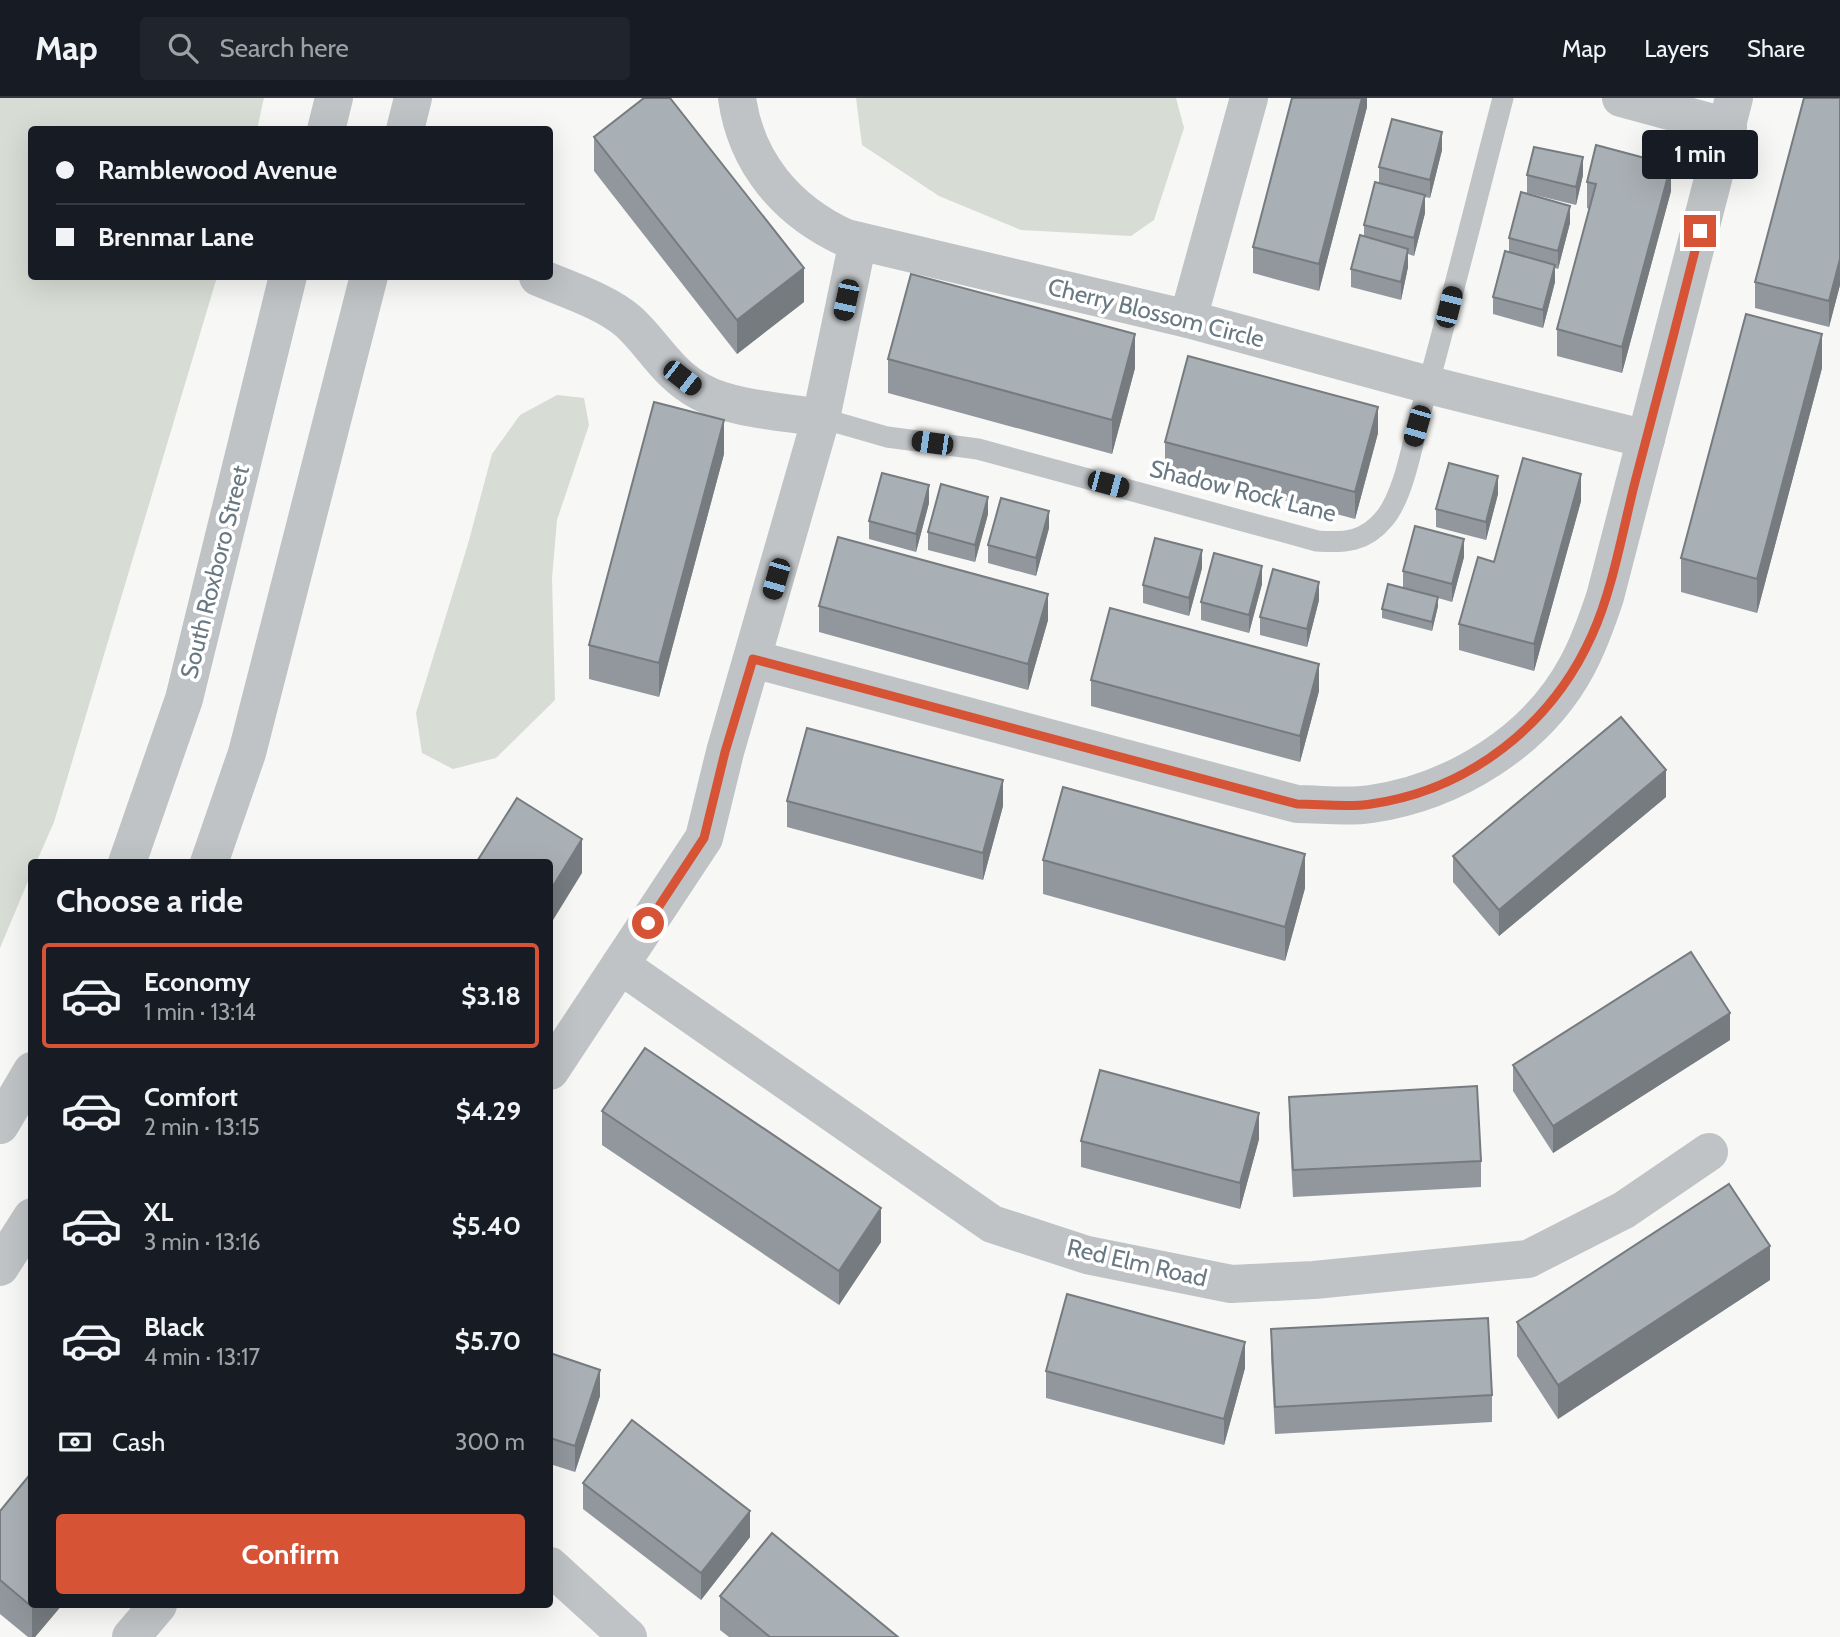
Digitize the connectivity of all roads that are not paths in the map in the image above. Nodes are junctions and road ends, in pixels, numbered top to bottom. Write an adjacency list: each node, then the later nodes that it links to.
1 (334, 98): 8 (street)
2 (413, 98): 9 (street)
3 (737, 98): 10 (street, Cherry Blossom Circle)
4 (1249, 98): 14 (street)
5 (1503, 98): 15 (lane, Shadow Rock Lane)
6 (1621, 98): 7 (street)
7 (1731, 112): 17 (street)
8 (327, 126)
9 (406, 126)
10 (858, 241): 14 (street, Cherry Blossom Circle); 16 (street)
11 (287, 280): 19 (street, South Roxboro Street)
12 (368, 280): 20 (street)
13 (545, 280): 16 (street)
14 (1188, 319): 15 (street, Cherry Blossom Circle)
15 (1429, 385): 16 (lane, Shadow Rock Lane); 17 (street, Cherry Blossom Circle)
16 (821, 418): 18 (street)
17 (1646, 439): 18 (street)
18 (753, 659): 21 (street)
19 (128, 859)
20 (210, 859)
21 (620, 965): 22 (street); 25 (street, Red Elm Road)
22 (553, 1066)
23 (28, 1079): 24 (street)
24 (0, 1125)
25 (1709, 1152)
26 (28, 1223): 27 (street)
27 (0, 1266)
28 (553, 1569): 31 (street)
29 (155, 1608): 30 (street)
30 (131, 1637)
31 (628, 1637)

